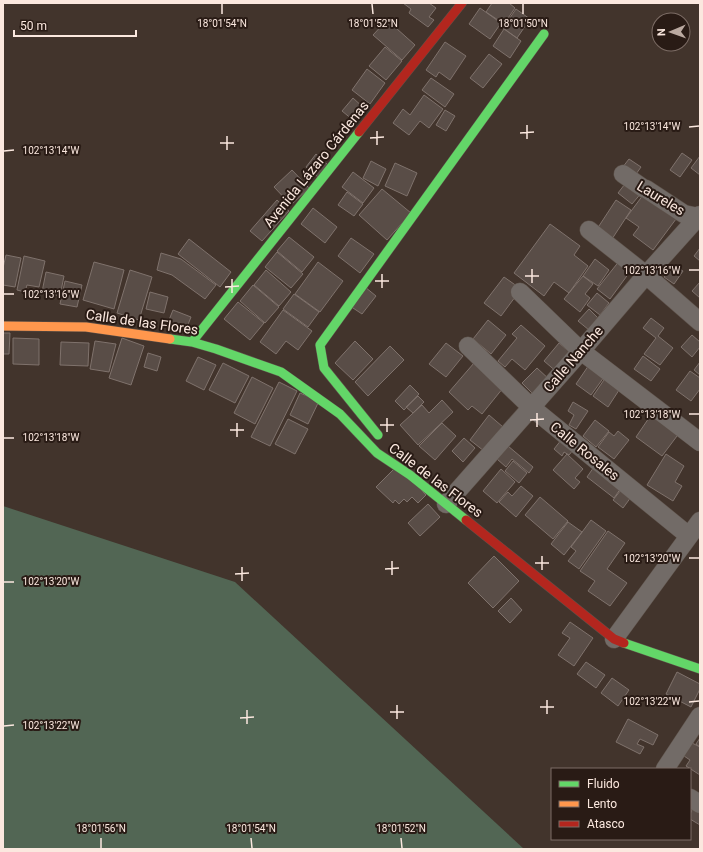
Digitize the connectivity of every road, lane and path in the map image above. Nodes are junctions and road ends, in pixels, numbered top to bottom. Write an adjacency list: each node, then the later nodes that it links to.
1 (462, 3): 10 (street, Avenida Lázaro Cárdenas)
2 (544, 34): 14 (street)
3 (623, 174): 4 (street, Laureles)
4 (699, 217): 6 (street, Calle Nanche)
5 (589, 230): 6 (street)
6 (646, 275): 8 (street); 12 (street, Calle Nanche)
7 (520, 292): 12 (street)
8 (700, 322)
9 (3, 326): 10 (street, Calle de las Flores)
10 (192, 342): 17 (street, Calle de las Flores)
11 (468, 346): 13 (street, Calle Rosales)
12 (581, 351): 13 (street, Calle Nanche); 15 (street)
13 (531, 407): 18 (street, Calle Nanche); 20 (street, Calle Rosales)
14 (381, 439)
15 (700, 442)
16 (391, 451): 17 (street)
17 (410, 475): 18 (street, Calle de las Flores)
18 (446, 504): 21 (street, Calle de las Flores)
19 (700, 521): 20 (street)
20 (689, 536): 21 (street)
21 (614, 639): 22 (street, Calle de las Flores)
22 (700, 669)
23 (700, 716): 24 (street)
24 (667, 768)
25 (691, 799): 26 (street)
26 (700, 804)

